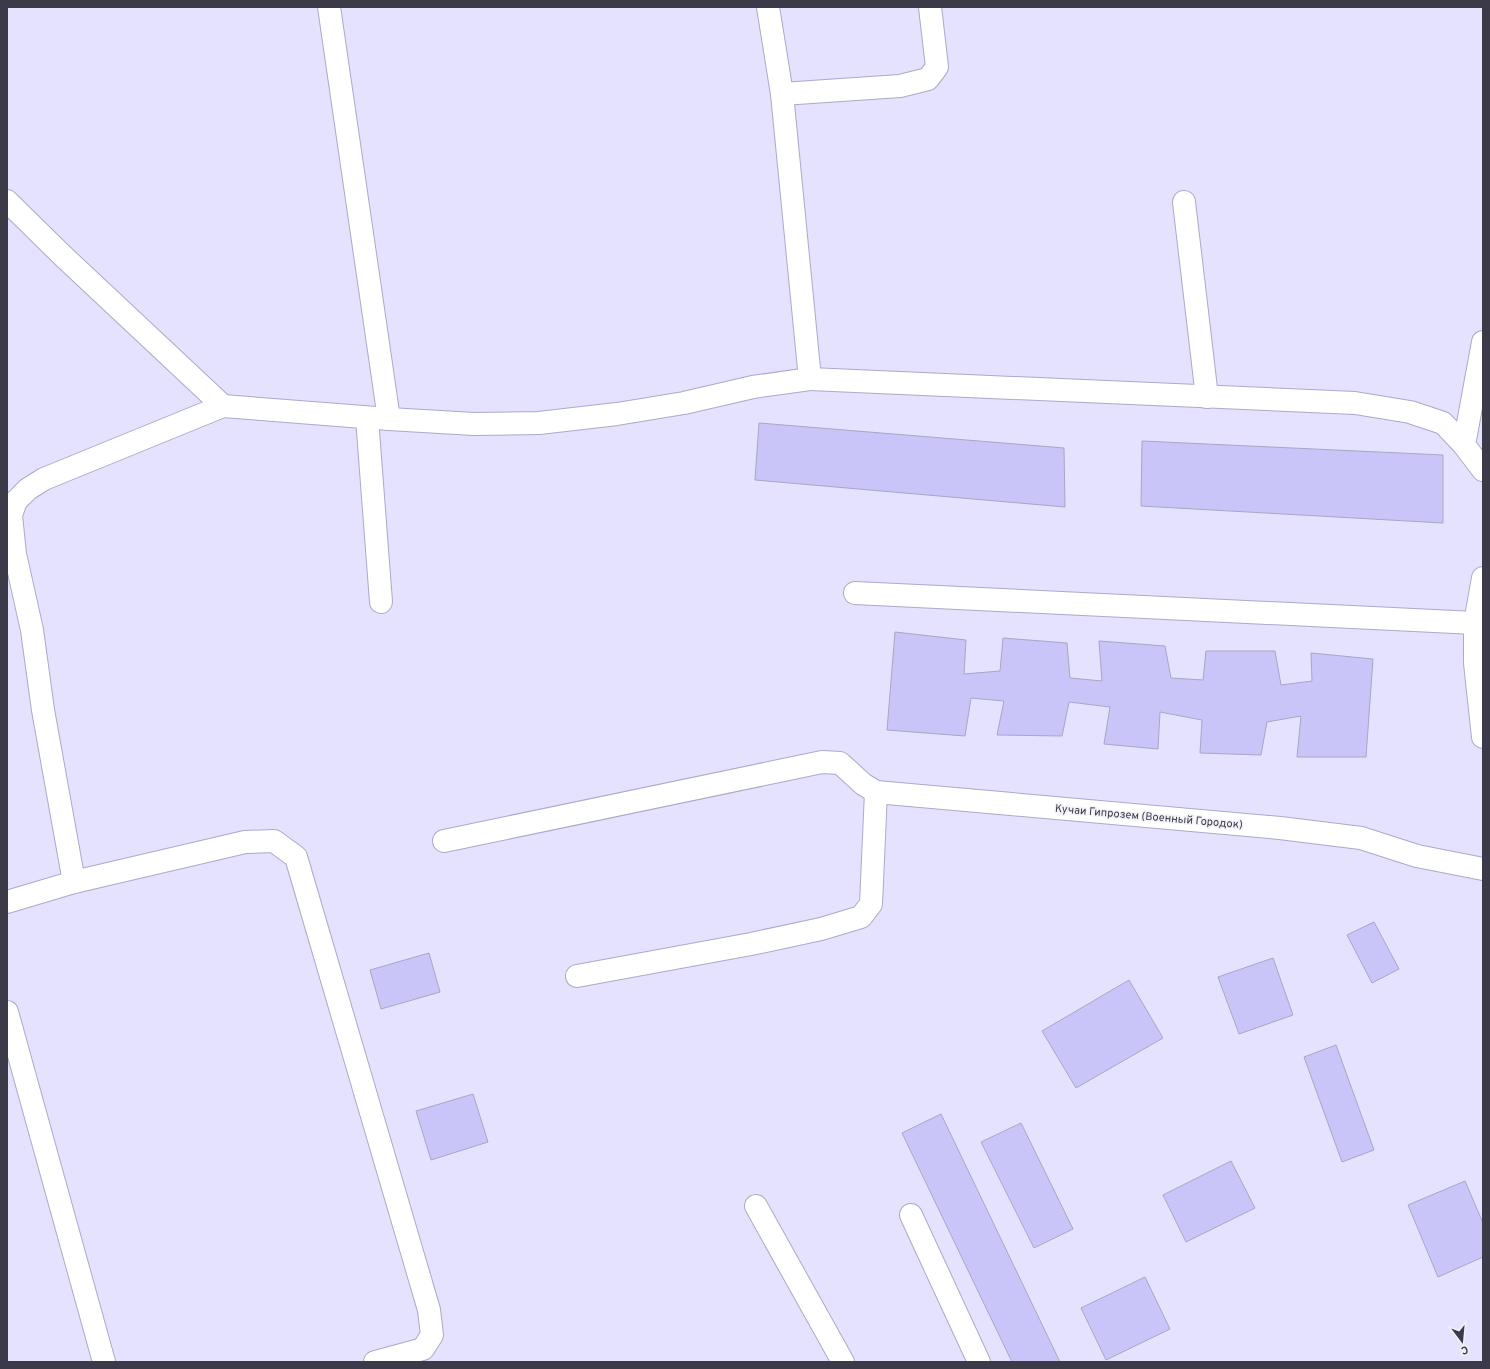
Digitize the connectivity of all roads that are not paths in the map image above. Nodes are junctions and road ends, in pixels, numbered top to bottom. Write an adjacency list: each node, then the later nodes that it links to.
1 (329, 7): 12 (street)
2 (768, 7): 4 (street)
3 (930, 7): 4 (street)
4 (782, 94): 8 (street)
5 (7, 201): 10 (street)
6 (1184, 202): 9 (street)
7 (1483, 342): 13 (street)
8 (810, 380): 9 (street); 12 (street)
9 (1207, 397): 13 (street)
10 (223, 406): 11 (street); 23 (street)
11 (367, 418): 12 (street); 17 (street)
12 (389, 419)
13 (1464, 445): 14 (street)
14 (1483, 470)
15 (1483, 578): 18 (street)
16 (855, 593): 18 (street)
17 (381, 602)
18 (1475, 623): 19 (street)
19 (1483, 737)
20 (876, 792): 21 (street, Кучаи Гипрозем (Военный Городок)); 22 (street, Кучаи Гипрозем (Военный Городок)); 25 (street)
21 (444, 841)
22 (1483, 869)
23 (74, 882): 24 (street); 30 (street)
24 (7, 902)
25 (577, 976)
26 (7, 1012): 29 (street)
27 (756, 1206): 31 (street)
28 (911, 1215): 32 (street)
29 (104, 1362)
30 (375, 1362)
31 (843, 1362)
32 (979, 1362)

